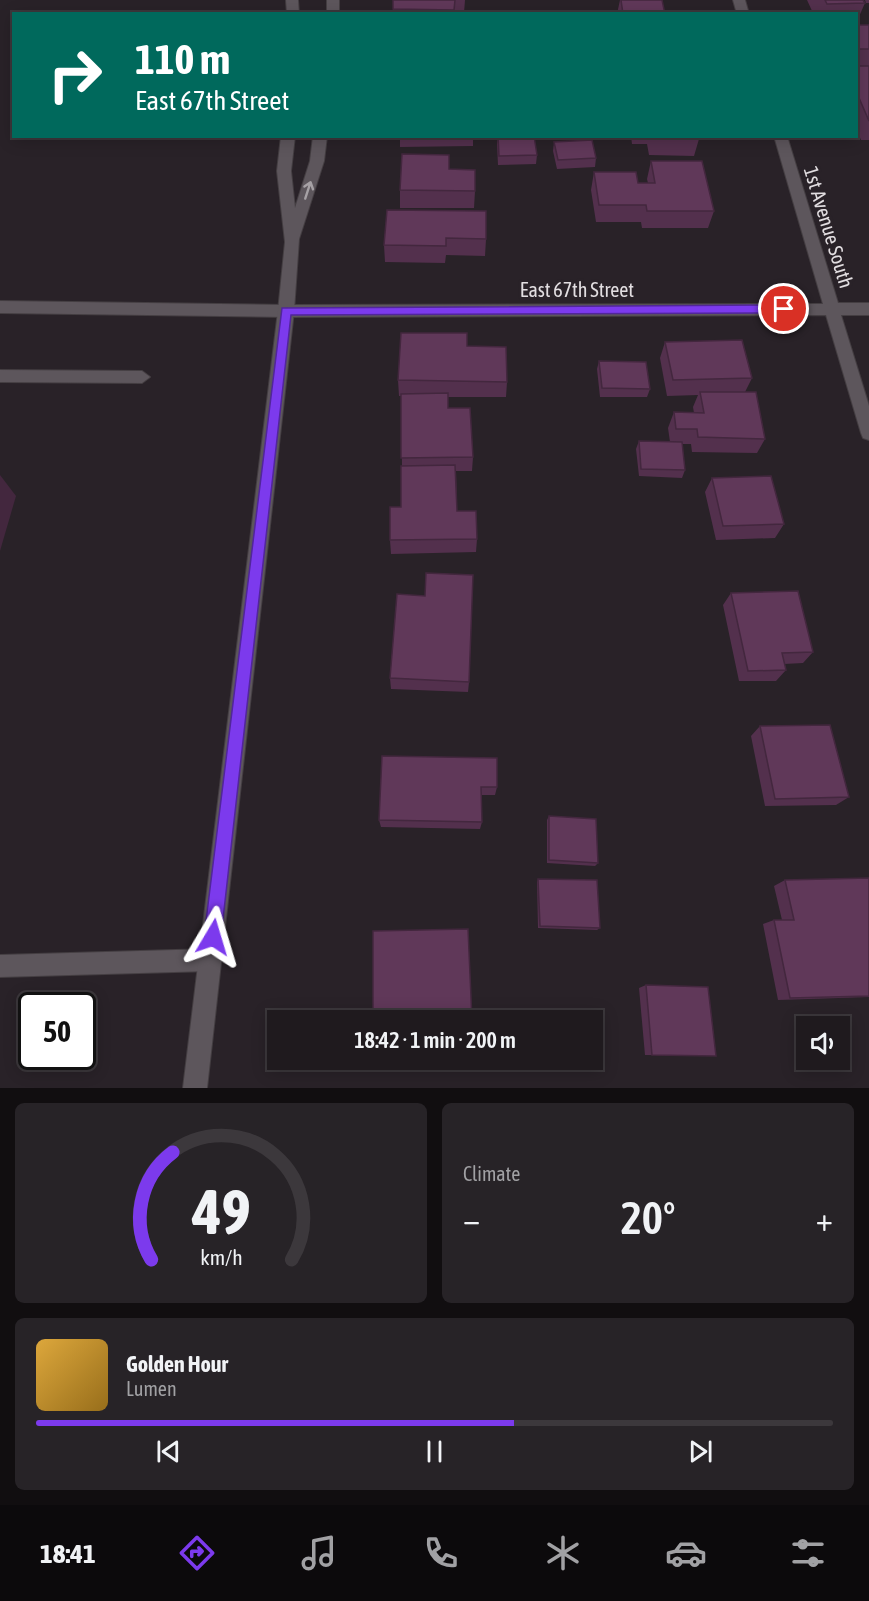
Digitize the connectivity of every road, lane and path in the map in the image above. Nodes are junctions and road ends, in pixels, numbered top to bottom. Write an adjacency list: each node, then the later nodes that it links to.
1 (288, 138): 4 (main road)
2 (320, 138): 4 (main road, one-way to 2)
3 (781, 138): 6 (main road, 1st Avenue South)
4 (292, 242): 8 (main road)
5 (0, 307): 8 (main road, East 67th Street)
6 (831, 309): 7 (main road, East 67th Street); 8 (main road, East 67th Street); 11 (main road, 1st Avenue South)
7 (869, 309)
8 (286, 311): 12 (main road)
9 (0, 376): 10 (main road)
10 (142, 377)
11 (869, 434)
12 (210, 960): 13 (main road); 14 (main road)
13 (0, 966)
14 (195, 1088)

